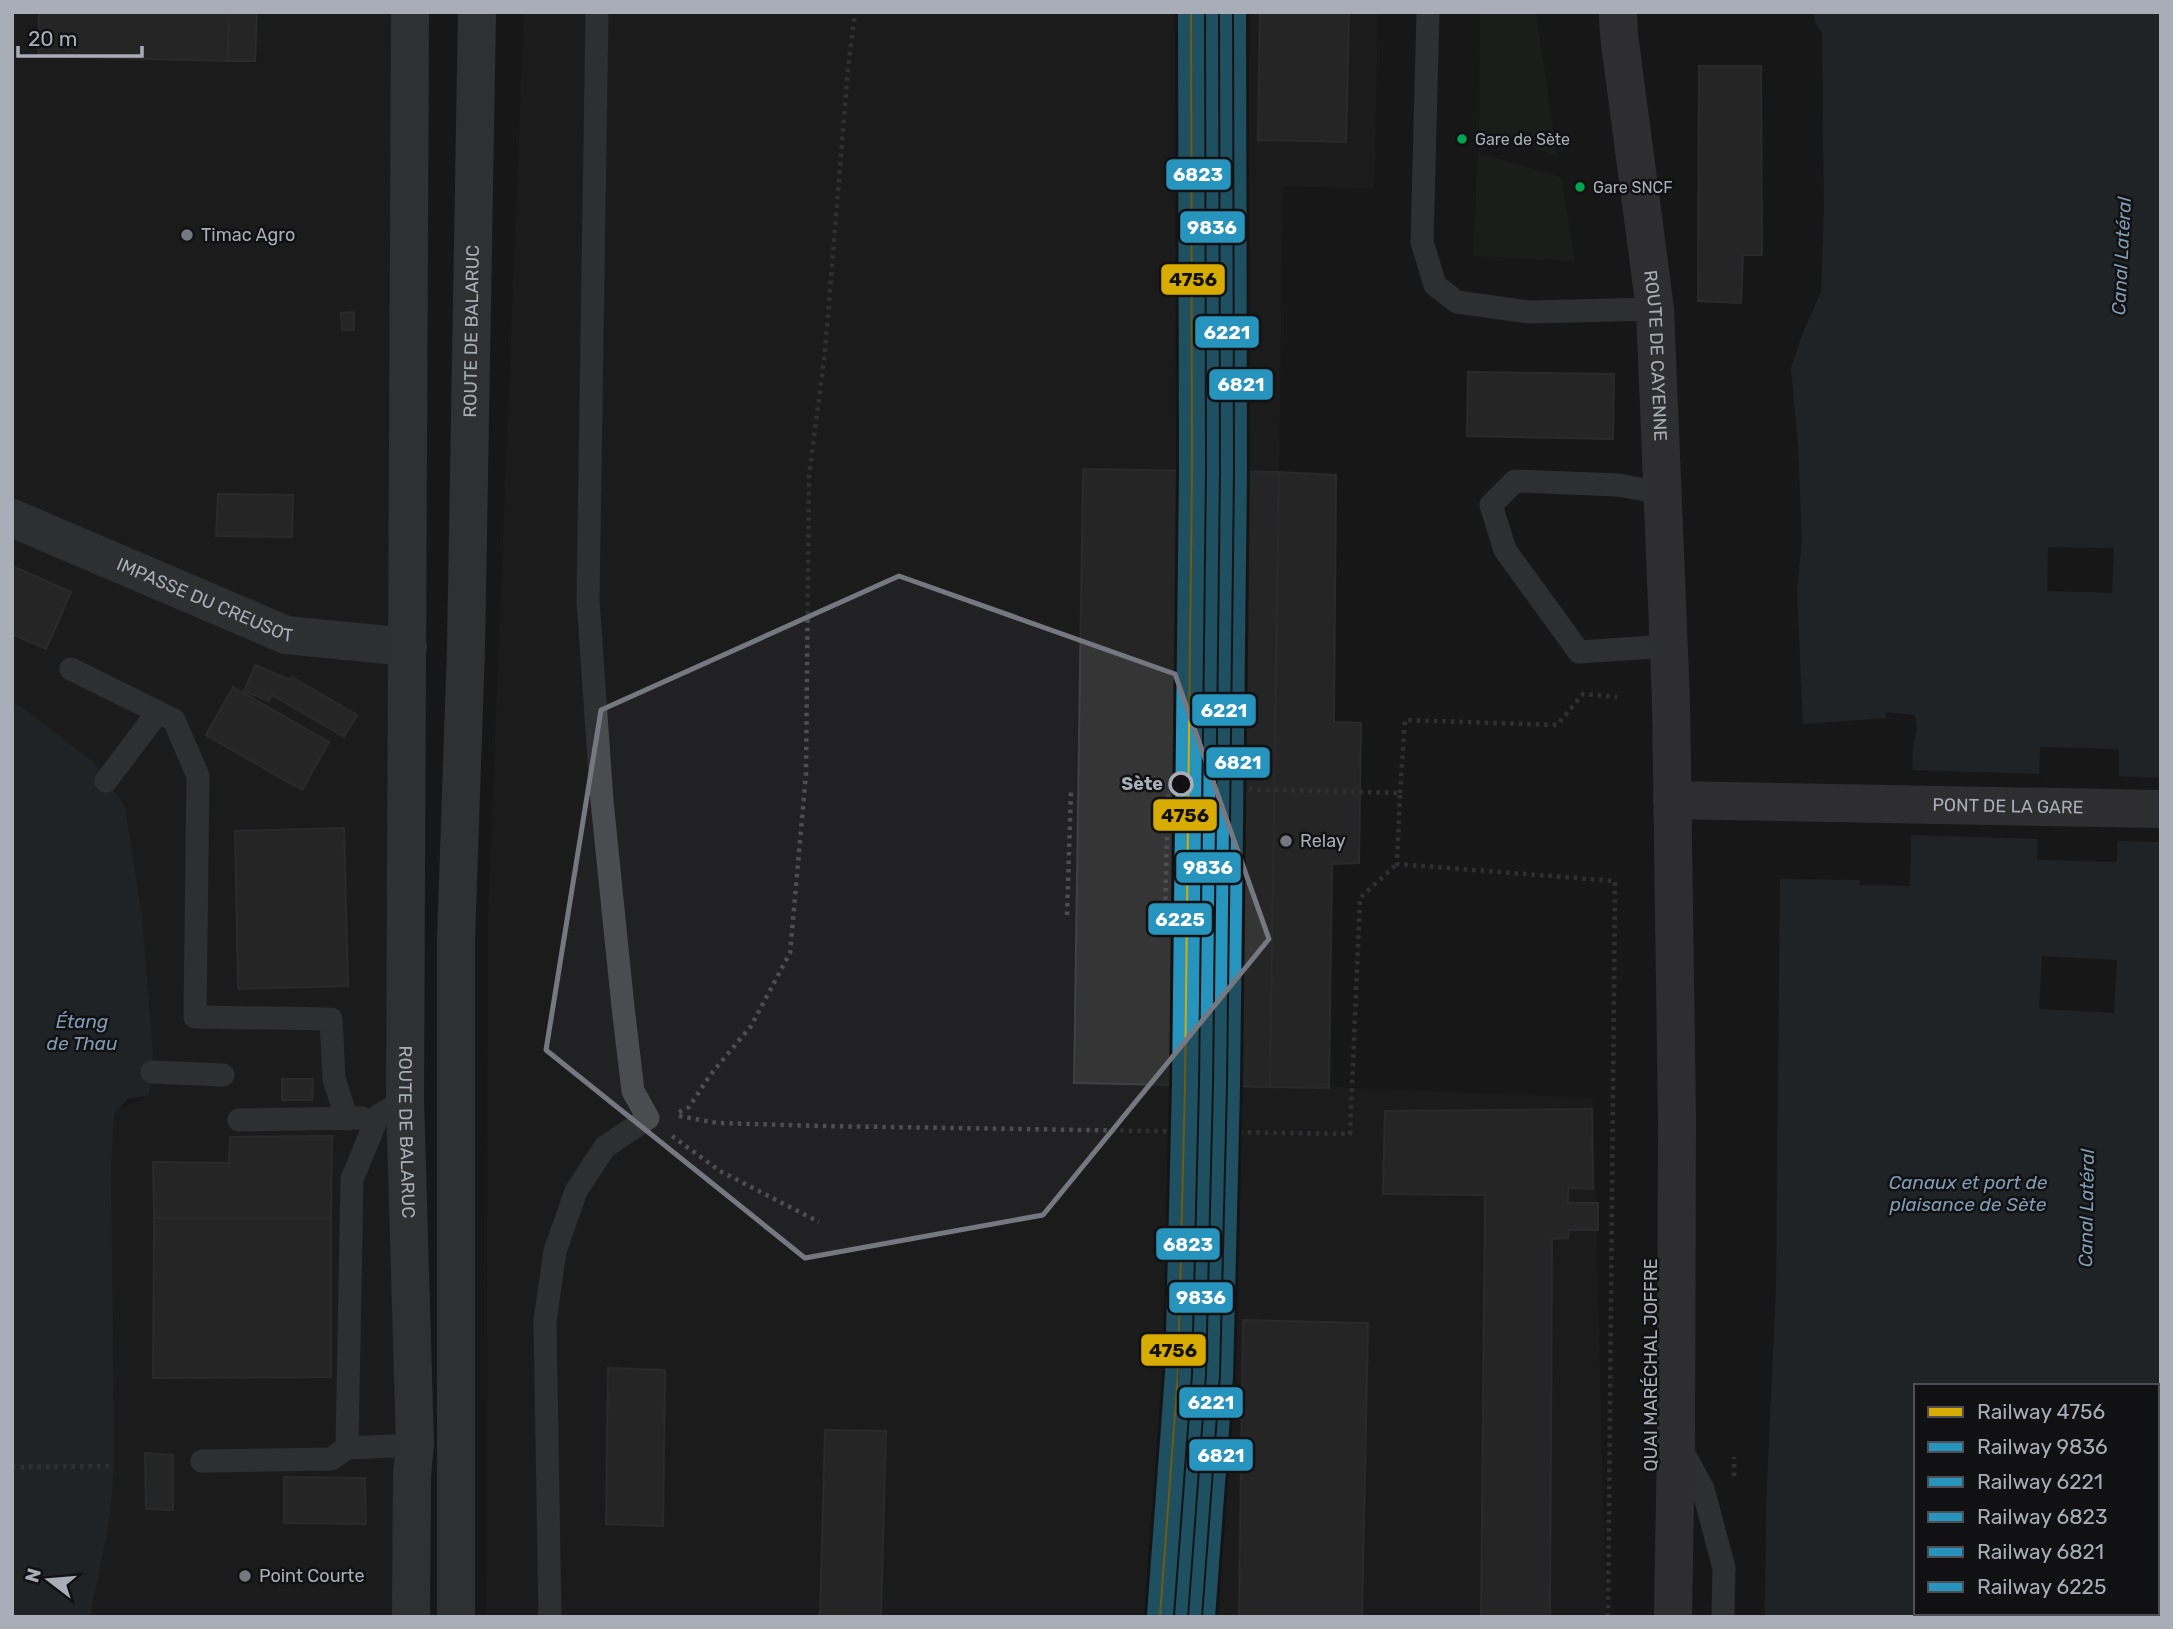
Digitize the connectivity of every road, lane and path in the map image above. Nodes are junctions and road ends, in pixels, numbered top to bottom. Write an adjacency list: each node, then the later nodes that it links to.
1 (411, 12): 11 (main road, ROUTE DE BALARUC)
2 (477, 12): 12 (main road, ROUTE DE BALARUC)
3 (597, 12): 29 (lane)
4 (855, 12): 22 (path)
5 (1428, 12): 7 (lane)
6 (1618, 12): 7 (main road, ROUTE DE CAYENNE)
7 (1655, 309): 8 (main road, ROUTE DE CAYENNE)
8 (1663, 493): 10 (main road, ROUTE DE CAYENNE); 10 (lane)
9 (12, 518): 11 (street, IMPASSE DU CREUSOT)
10 (1668, 646): 20 (main road, ROUTE DE CAYENNE)
11 (408, 647): 12 (main road); 28 (main road, ROUTE DE BALARUC)
12 (466, 649): 40 (main road, ROUTE DE BALARUC)
13 (71, 669): 15 (lane)
14 (1617, 696): 18 (path)
15 (158, 712): 16 (lane); 30 (lane)
16 (106, 781)
17 (1071, 790): 24 (path)
18 (1400, 793): 22 (path); 23 (path)
19 (1168, 794): 25 (path)
20 (1672, 800): 21 (main road, PONT DE LA GARE); 31 (main road, QUAI MARÉCHAL JOFFRE)
21 (2161, 808)
22 (1397, 864): 44 (path)
23 (1239, 882)
24 (1067, 915)
25 (1165, 917)
26 (152, 1072): 27 (lane)
27 (223, 1075)
28 (391, 1108): 30 (lane); 35 (lane); 36 (main road, ROUTE DE BALARUC)
29 (648, 1118): 33 (path); 43 (lane)
30 (347, 1119): 32 (lane)
31 (1677, 1119): 34 (main road, QUAI MARÉCHAL JOFFRE); 45 (main road, QUAI MARÉCHAL JOFFRE)
32 (239, 1120)
33 (819, 1222)
34 (1676, 1441): 46 (main road, QUAI MARÉCHAL JOFFRE); 47 (lane, QUAI MARÉCHAL JOFFRE)
35 (347, 1448): 36 (lane); 37 (lane)
36 (413, 1460): 40 (lane); 41 (main road, ROUTE DE BALARUC)
37 (202, 1461)
38 (114, 1466): 39 (path)
39 (12, 1467)
40 (457, 1477): 42 (main road, ROUTE DE BALARUC)
41 (411, 1615): 42 (lane)
42 (457, 1616)
43 (551, 1617)
44 (1608, 1617)
45 (1651, 1617)
46 (1673, 1617)
47 (1723, 1617)

